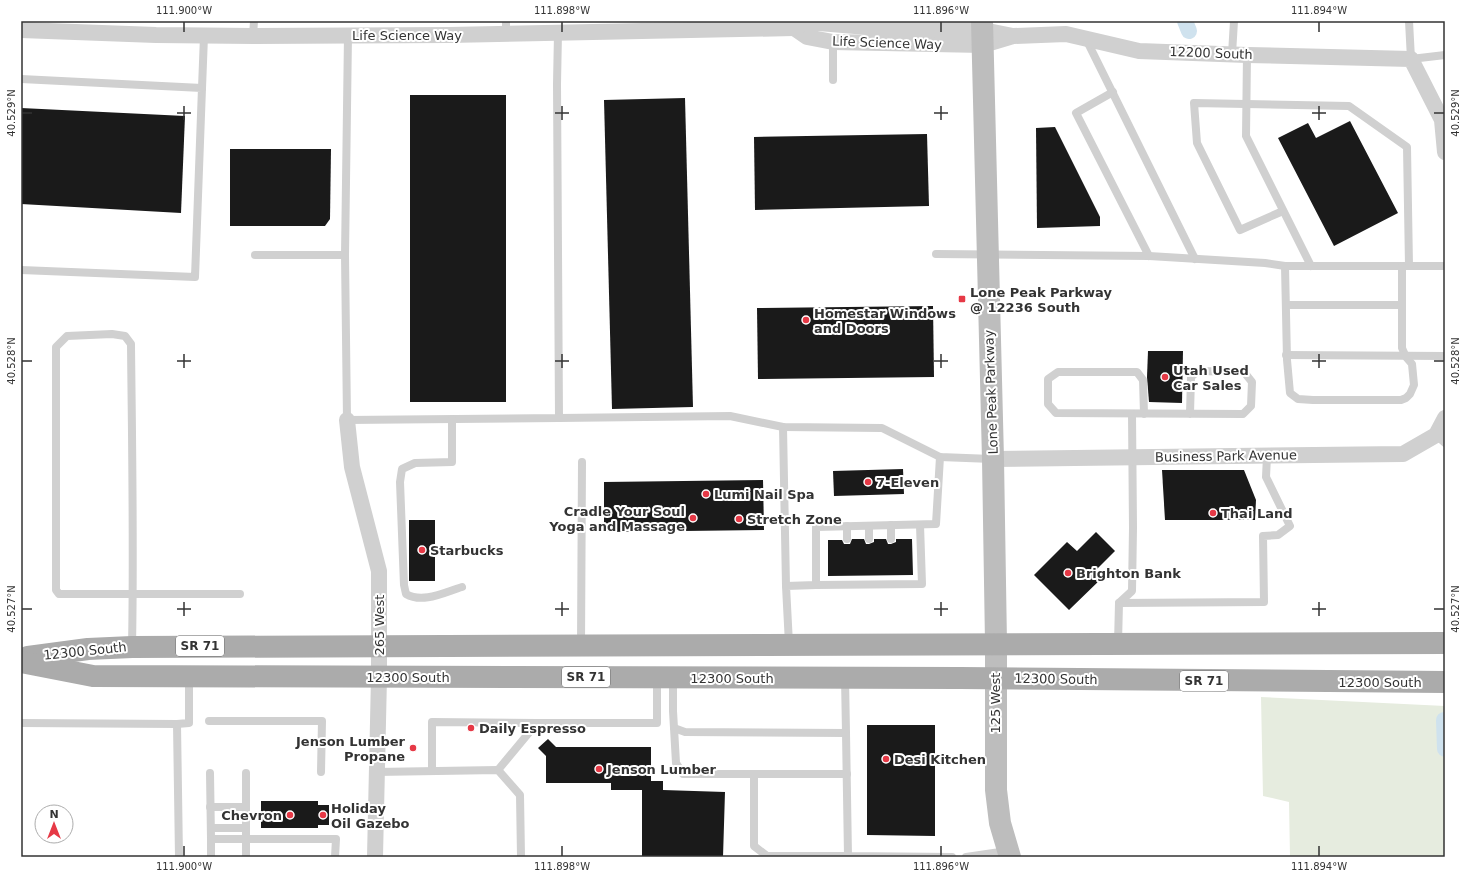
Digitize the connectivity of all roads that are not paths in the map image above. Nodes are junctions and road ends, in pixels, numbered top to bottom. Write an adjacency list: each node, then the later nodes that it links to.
1 (1234, 21): 13 (lane)
2 (1409, 21): 15 (lane)
3 (254, 28): 9 (street, Life Science Way); 10 (street, Life Science Way)
4 (506, 28): 8 (street, Life Science Way); 9 (street, Life Science Way)
5 (794, 28): 7 (street, Life Science Way); 8 (street, Life Science Way); 12 (street, Life Science Way)
6 (21, 30): 10 (street, Life Science Way)
7 (983, 32): 11 (street, 12200 South); 12 (street, Life Science Way); 24 (main road, Lone Peak Parkway)
8 (558, 33): 42 (lane)
9 (348, 35): 26 (lane)
10 (204, 36): 18 (lane)
11 (1085, 38): 13 (street, 12200 South); 19 (lane)
12 (833, 42): 17 (lane)
13 (1240, 55): 15 (street, 12200 South); 20 (lane)
14 (1445, 55): 15 (lane)
15 (1411, 59): 21 (street)
16 (21, 80): 18 (lane)
17 (833, 80)
18 (202, 88): 33 (lane)
19 (1113, 92): 27 (lane); 28 (lane)
20 (1246, 105): 22 (lane); 22 (lane); 31 (lane)
21 (1445, 152)
22 (1283, 210): 30 (lane)
23 (936, 254): 24 (lane)
24 (987, 254): 27 (lane); 51 (main road, Lone Peak Parkway)
25 (255, 255): 26 (lane)
26 (345, 255): 45 (lane)
27 (1149, 256): 28 (lane)
28 (1195, 259): 29 (lane)
29 (1285, 266): 30 (lane); 34 (lane)
30 (1311, 266): 31 (lane)
31 (1405, 266): 32 (lane); 35 (lane)
32 (1445, 266)
33 (21, 270)
34 (1286, 305): 35 (lane); 36 (lane)
35 (1402, 305): 38 (lane)
36 (1286, 355): 38 (lane); 38 (lane)
37 (1445, 356): 38 (lane)
38 (1406, 357)
39 (1132, 414): 40 (lane); 40 (lane); 50 (lane)
40 (1144, 414): 41 (lane)
41 (1190, 414): 41 (lane)
42 (559, 418): 44 (lane); 46 (lane)
43 (1445, 418): 47 (street, Business Park Avenue)
44 (452, 419): 45 (lane); 68 (lane)
45 (347, 420): 77 (street, 265 West)
46 (783, 427): 49 (lane); 67 (lane)
47 (1440, 439): 48 (street, Business Park Avenue)
48 (1267, 456): 50 (street, Business Park Avenue); 71 (lane)
49 (940, 457): 51 (lane); 54 (lane)
50 (1132, 457): 51 (street, Business Park Avenue); 71 (lane)
51 (993, 459): 72 (main road, Lone Peak Parkway)
52 (582, 462): 76 (lane)
53 (891, 525): 54 (lane); 56 (lane); 59 (lane)
54 (920, 525): 64 (lane)
55 (846, 526): 56 (lane); 57 (lane); 65 (lane)
56 (869, 526): 58 (lane)
57 (847, 539)
58 (869, 539)
59 (891, 539)
60 (870, 575): 63 (lane)
61 (891, 575): 64 (lane)
62 (847, 576): 66 (lane)
63 (870, 584): 64 (lane); 66 (lane)
64 (892, 584)
65 (816, 585): 66 (lane); 67 (lane)
66 (847, 585)
67 (786, 586): 74 (lane)
68 (462, 587)
69 (132, 594): 69 (lane); 70 (lane); 78 (lane)
70 (240, 594)
71 (1119, 603): 75 (lane)
72 (996, 643): 74 (main road, 12300 South / SR 71); 75 (main road, 12300 South / SR 71); 85 (main road, 125 West)
73 (1445, 643): 75 (main road, 12300 South / SR 71)
74 (789, 644): 76 (main road, 12300 South / SR 71)
75 (1118, 644)
76 (581, 645): 77 (main road, 12300 South / SR 71)
77 (379, 646): 78 (main road, 12300 South / SR 71); 82 (street, 265 West)
78 (132, 647): 79 (main road, 12300 South / SR 71)
79 (21, 658)
80 (21, 662): 81 (main road, 12300 South / SR 71)
81 (189, 676): 82 (main road, 12300 South / SR 71); 90 (lane)
82 (379, 677): 83 (main road, 12300 South / SR 71); 96 (street, 265 West)
83 (665, 678): 84 (main road, 12300 South / SR 71); 89 (lane); 91 (lane)
84 (845, 678): 85 (main road, 12300 South / SR 71); 92 (lane)
85 (995, 679): 86 (main road, 12300 South / SR 71); 107 (main road, 125 West)
86 (1445, 682)
87 (209, 721): 95 (lane)
88 (21, 723): 90 (lane)
89 (537, 723): 93 (lane); 94 (lane)
90 (176, 724): 109 (lane)
91 (674, 728): 92 (lane); 99 (lane)
92 (846, 733): 100 (lane)
93 (498, 770): 94 (lane); 114 (lane)
94 (432, 771): 96 (lane)
95 (322, 772)
96 (376, 772): 113 (street, 265 West)
97 (210, 773): 101 (lane)
98 (246, 773): 102 (lane)
99 (754, 774): 100 (lane); 108 (lane)
100 (846, 774): 108 (lane)
101 (210, 807): 102 (lane); 103 (lane)
102 (246, 807): 104 (lane)
103 (211, 828): 104 (lane); 105 (lane)
104 (246, 828): 106 (lane)
105 (211, 839): 106 (lane); 110 (lane)
106 (246, 839): 111 (lane); 112 (lane)
107 (1009, 854): 117 (lane)
108 (848, 856): 115 (lane)
109 (179, 857)
110 (211, 857)
111 (246, 857)
112 (335, 857)
113 (375, 857)
114 (521, 857)
115 (931, 857): 116 (lane)
116 (952, 857)
117 (966, 857)

